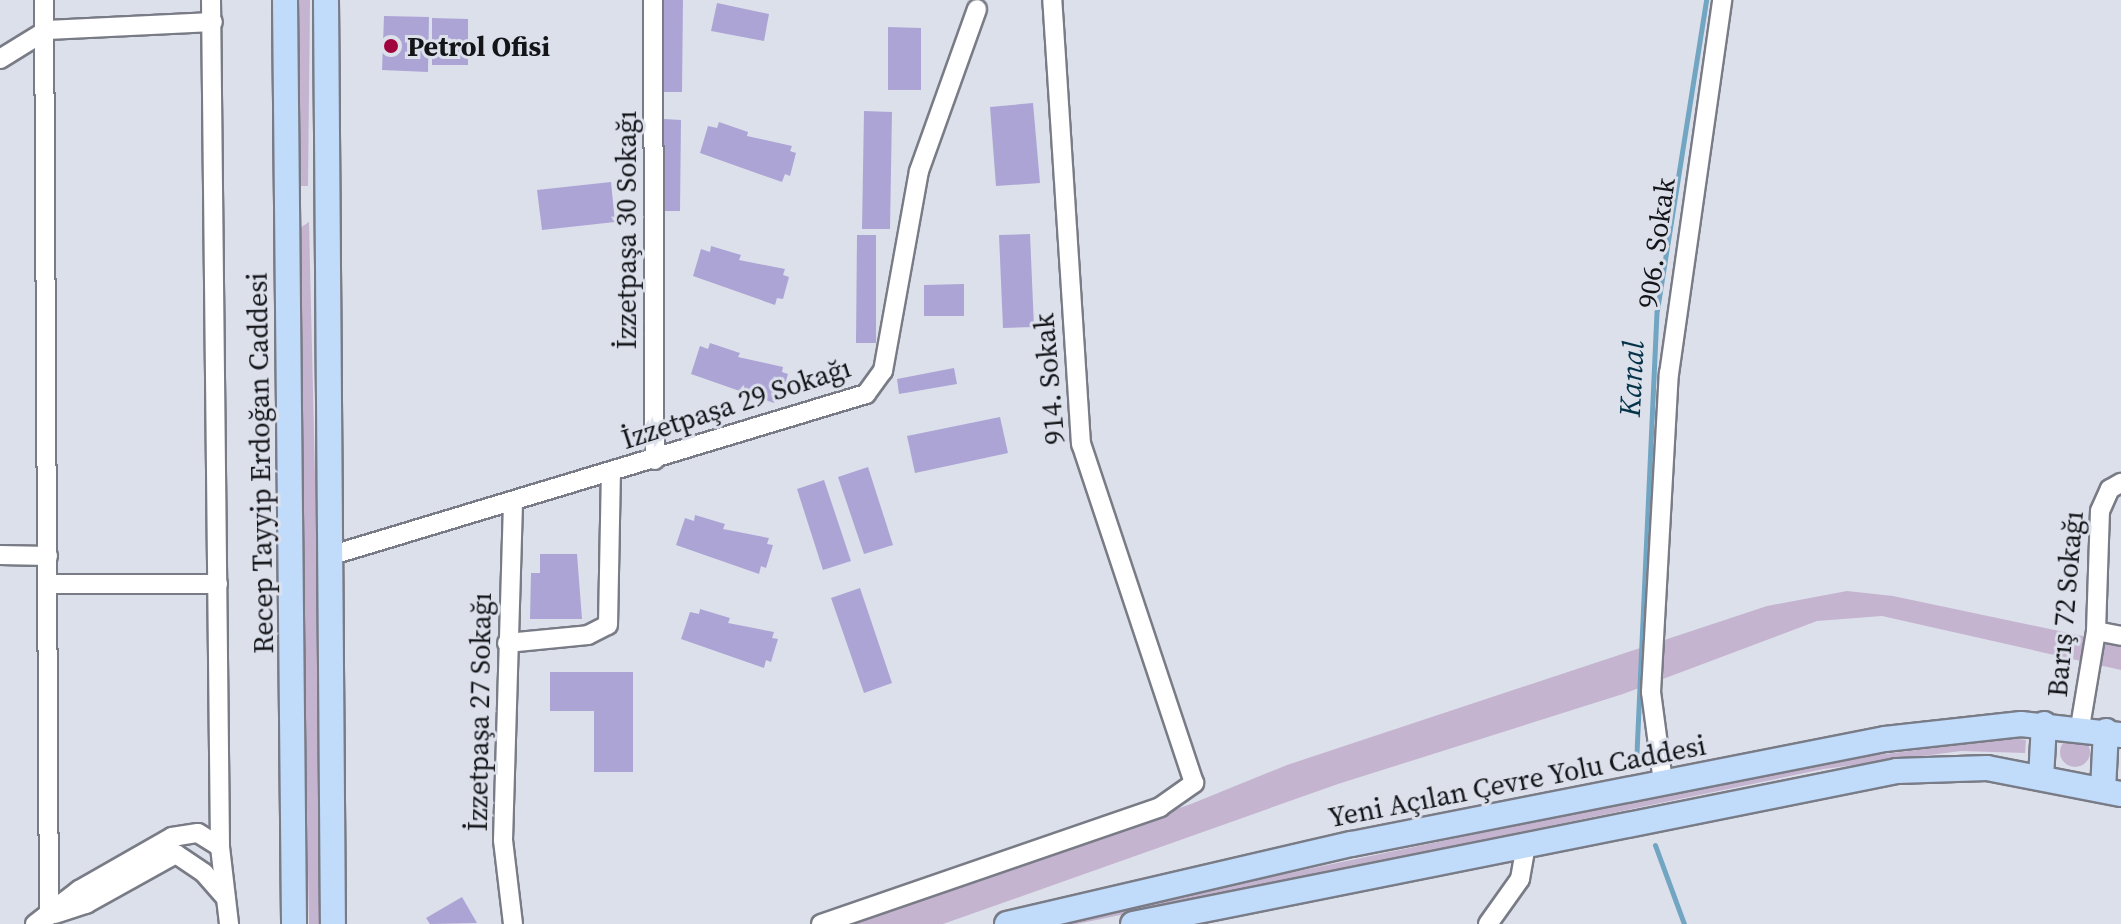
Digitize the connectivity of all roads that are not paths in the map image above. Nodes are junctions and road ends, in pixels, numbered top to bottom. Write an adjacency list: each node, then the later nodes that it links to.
1 (44, 0): 10 (street)
2 (211, 0): 9 (street)
3 (285, 0): 35 (main road, Recep Tayyip Erdoğan Caddesi)
4 (326, 0): 18 (main road)
5 (653, 0): 12 (street, İzzetpaşa 30 Sokağı)
6 (1052, 0): 38 (street, 914. Sokak)
7 (1722, 0): 28 (street, 906. Sokak)
8 (977, 9): 12 (street, İzzetpaşa 29 Sokağı)
9 (213, 22): 10 (street); 20 (street)
10 (47, 30): 11 (street); 17 (street)
11 (0, 59)
12 (655, 460): 13 (street, İzzetpaşa 29 Sokağı)
13 (611, 473): 15 (street, İzzetpaşa 29 Sokağı); 23 (street)
14 (2115, 486): 21 (street, Barış 72 Sokağı)
15 (513, 501): 18 (street, İzzetpaşa 29 Sokağı); 23 (street, İzzetpaşa 27 Sokağı)
16 (0, 555): 17 (street)
17 (48, 556): 19 (street)
18 (329, 556): 36 (main road)
19 (48, 584): 20 (street); 33 (street)
20 (218, 584): 31 (street)
21 (2096, 631): 22 (street); 25 (street, Barış 72 Sokağı)
22 (2121, 636)
23 (507, 643): 37 (street, İzzetpaşa 27 Sokağı)
24 (2044, 724): 25 (main road, Yeni Açılan Çevre Yolu Caddesi); 27 (main road); 28 (main road, Yeni Açılan Çevre Yolu Caddesi)
25 (2080, 727): 26 (main road, Yeni Açılan Çevre Yolu Caddesi)
26 (2114, 733): 29 (main road, Yeni Açılan Çevre Yolu Caddesi)
27 (2041, 778): 29 (main road, Yeni Açılan Çevre Yolu Caddesi); 30 (main road, Yeni Açılan Çevre Yolu Caddesi)
28 (1663, 782): 39 (main road, Yeni Açılan Çevre Yolu Caddesi)
29 (2112, 792)
30 (1526, 844): 40 (main road, Yeni Açılan Çevre Yolu Caddesi); 41 (street)
31 (220, 847): 32 (street); 33 (street)
32 (227, 900): 33 (street); 34 (street)
33 (42, 920)
34 (229, 924)
35 (294, 924)
36 (333, 924)
37 (513, 924)
38 (821, 924)
39 (1007, 924)
40 (1133, 924)
41 (1488, 924)

